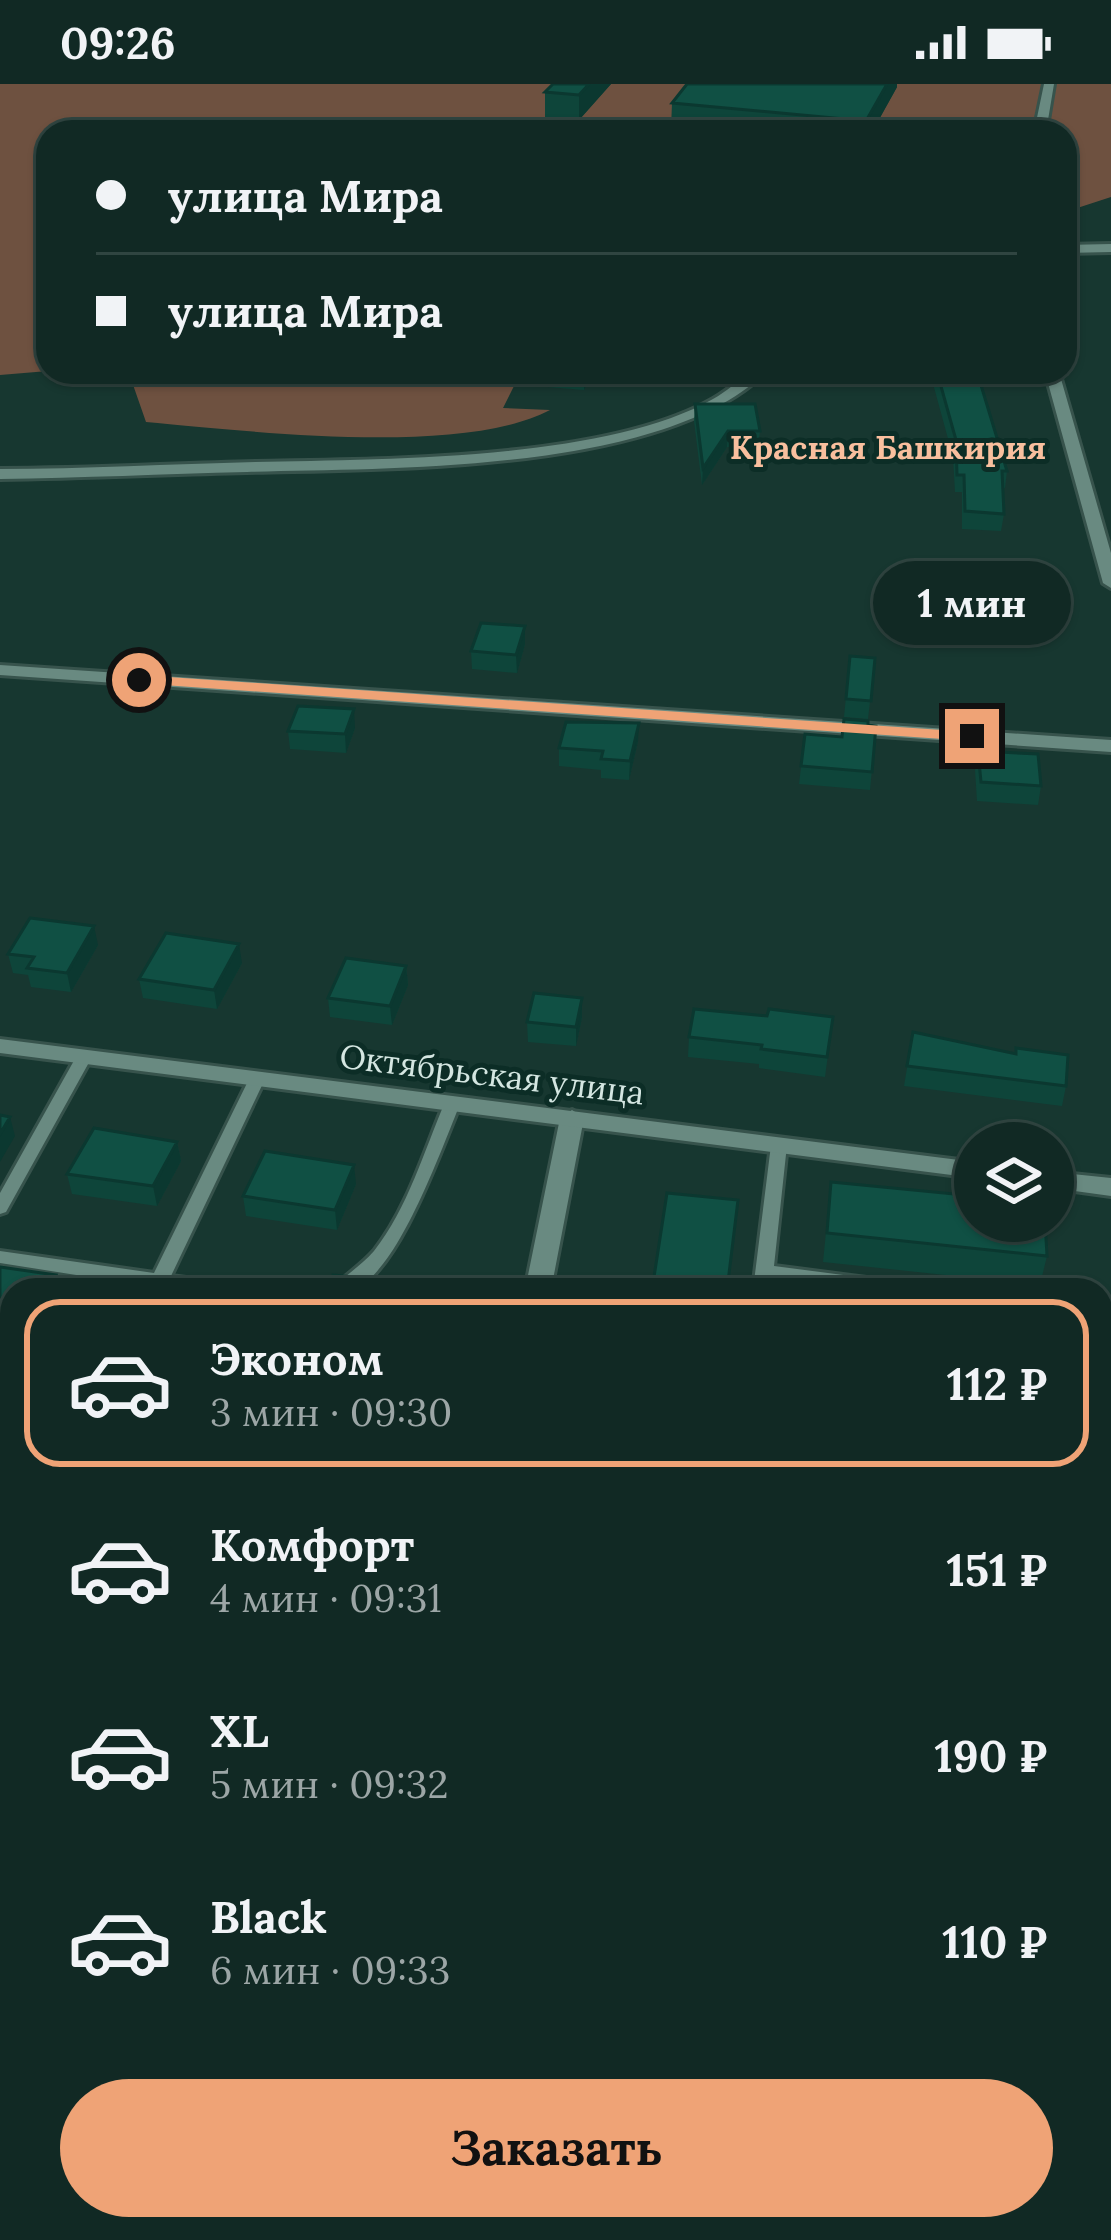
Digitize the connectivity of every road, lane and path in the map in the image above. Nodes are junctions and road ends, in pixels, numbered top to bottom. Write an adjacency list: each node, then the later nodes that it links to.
1 (1049, 84): 2 (street)
2 (1042, 120)
3 (1111, 248): 4 (street)
4 (1077, 249)
5 (748, 384): 7 (street)
6 (1055, 384): 8 (street)
7 (0, 474)
8 (1111, 583)
9 (0, 670): 10 (street)
10 (1111, 746)
11 (0, 1046): 12 (street, Октябрьская улица)
12 (85, 1057): 13 (street, Октябрьская улица); 20 (lane)
13 (258, 1078): 14 (street, Октябрьская улица); 23 (lane)
14 (453, 1102): 15 (street, Октябрьская улица); 24 (lane)
15 (572, 1118): 16 (street, Октябрьская улица); 25 (street)
16 (779, 1145): 17 (street, Октябрьская улица); 26 (lane)
17 (954, 1167)
18 (1074, 1183): 19 (street)
19 (1111, 1187)
20 (0, 1208)
21 (0, 1258): 22 (lane)
22 (132, 1278)
23 (161, 1278)
24 (361, 1278)
25 (540, 1278)
26 (764, 1278)

